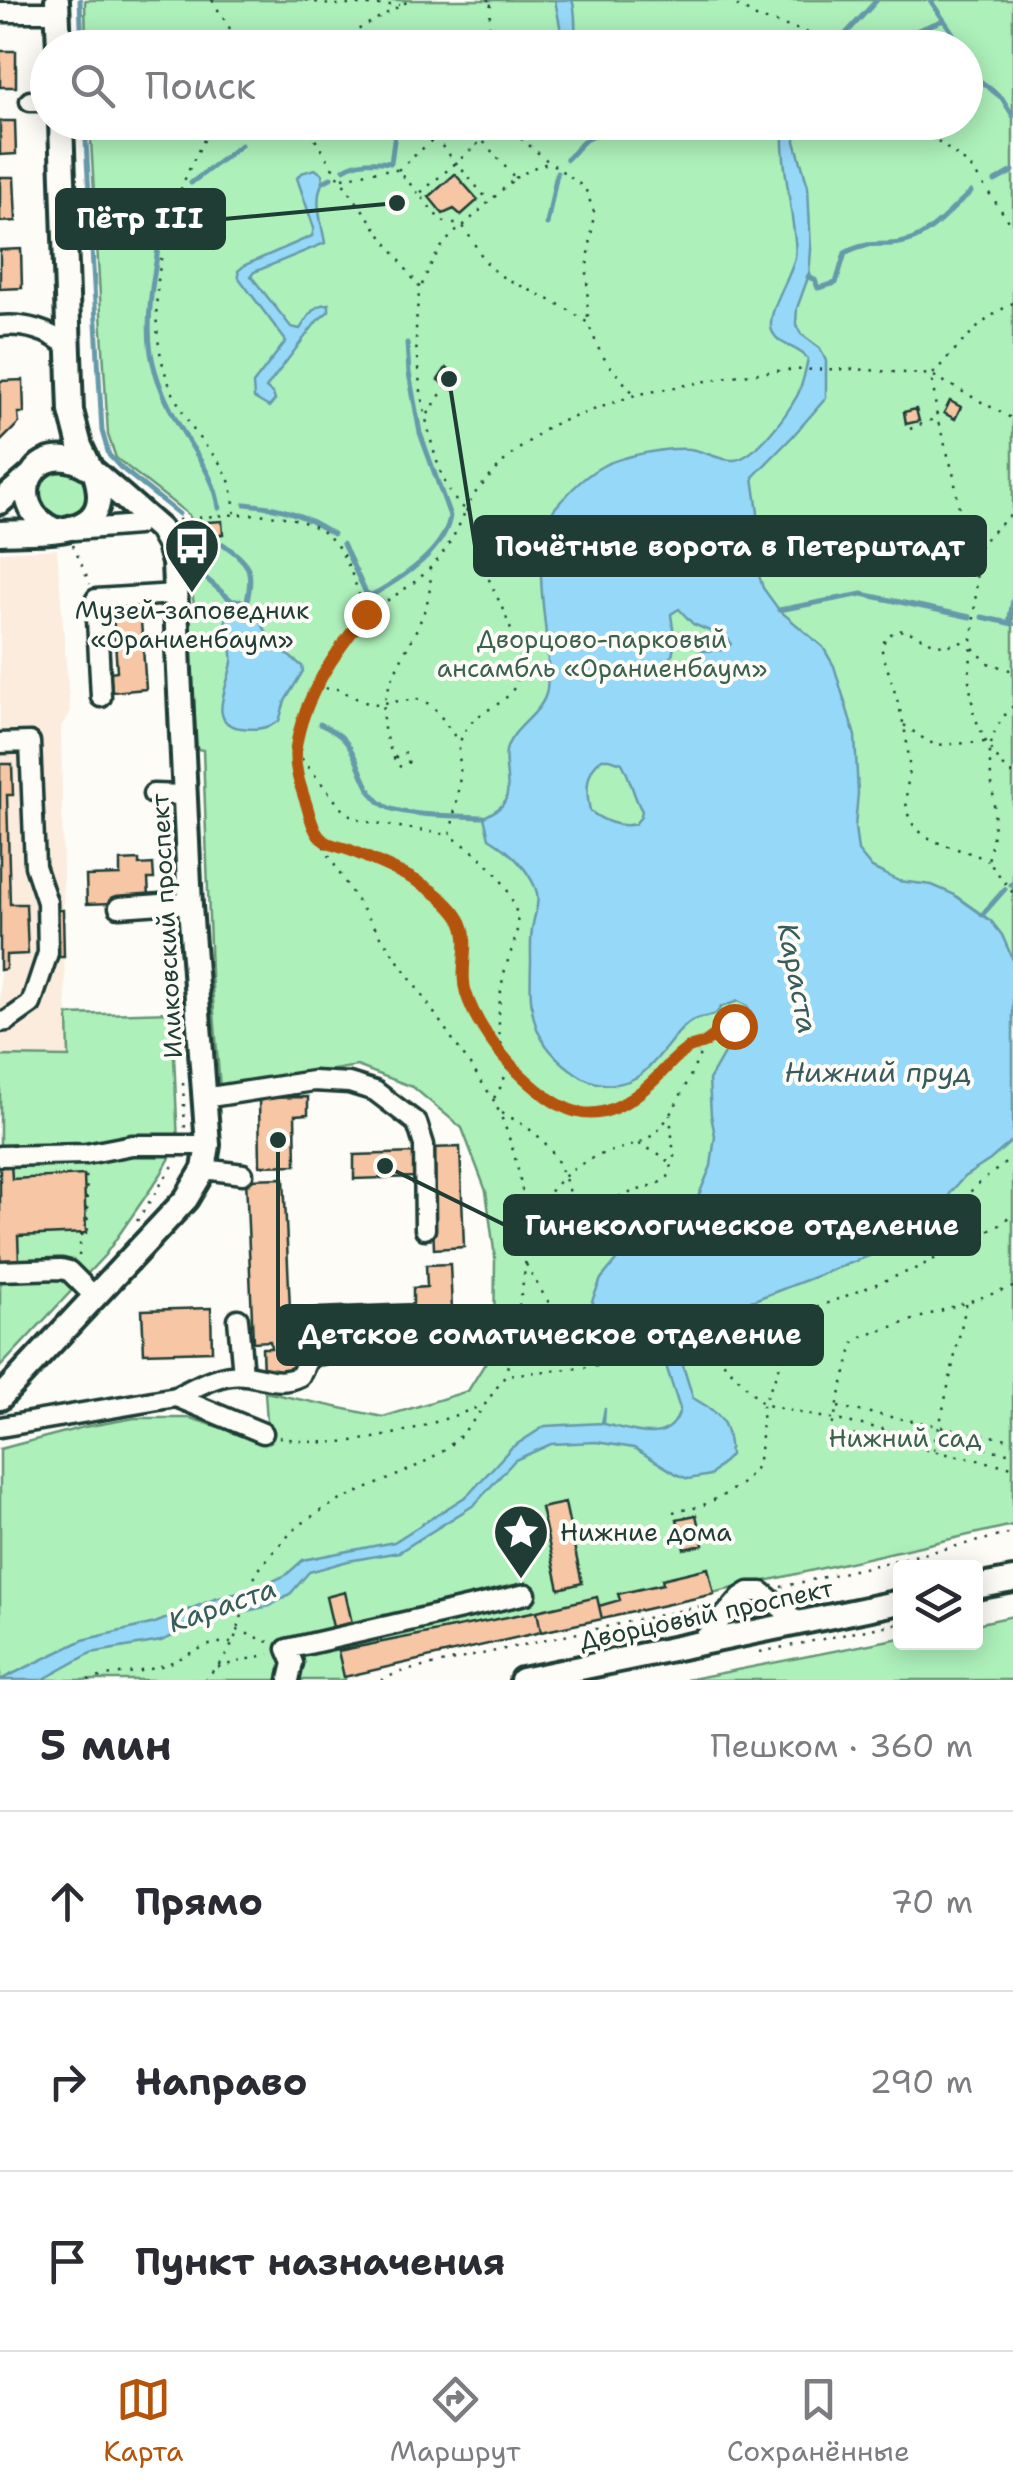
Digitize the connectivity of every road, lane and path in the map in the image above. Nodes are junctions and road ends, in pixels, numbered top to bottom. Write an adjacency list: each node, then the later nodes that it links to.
1 (212, 0): 9 (path)
2 (305, 0): 6 (path)
3 (410, 0): 6 (path)
4 (492, 0): 11 (path)
5 (728, 0): 12 (path)
6 (402, 5): 10 (path)
7 (57, 6): 8 (street)
8 (0, 12)
9 (231, 30)
10 (358, 30)
11 (489, 30)
12 (800, 30)
13 (62, 140): 34 (main road, Иликовский проспект)
14 (204, 140): 48 (path)
15 (317, 140): 24 (path)
16 (432, 140): 23 (path)
17 (436, 140): 21 (path)
18 (482, 140): 21 (path); 25 (path)
19 (523, 140): 22 (path)
20 (936, 140): 29 (path)
21 (456, 163): 26 (path); 27 (path)
22 (551, 164): 25 (path); 32 (path)
23 (398, 170): 24 (path); 26 (path)
24 (340, 178): 30 (path)
25 (515, 178): 27 (path)
26 (420, 194): 28 (path)
27 (489, 202): 28 (path)
28 (463, 226): 30 (path); 32 (path)
29 (1013, 227)
30 (420, 288): 39 (path)
31 (1013, 303): 35 (path)
32 (588, 323): 37 (path)
33 (0, 326): 34 (street)
34 (68, 346): 38 (main road, Иликовский проспект)
35 (932, 375): 37 (path); 40 (path); 41 (path)
36 (446, 386): 39 (path)
37 (636, 395): 46 (path)
38 (70, 411): 43 (main road, Иликовский проспект); 44 (main road, Иликовский проспект)
39 (426, 416): 46 (path)
40 (937, 418): 42 (path); 53 (path)
41 (1013, 419)
42 (910, 429)
43 (93, 472): 44 (main road); 52 (main road); 55 (main road, Иликовский проспект)
44 (32, 474): 45 (main road, Иликовский проспект); 52 (main road)
45 (0, 502)
46 (466, 509): 54 (path); 68 (path)
47 (1013, 513): 53 (path)
48 (235, 516): 49 (path); 57 (path)
49 (190, 520)
50 (137, 525): 52 (street)
51 (0, 533): 52 (main road)
52 (65, 534): 56 (path)
53 (972, 557): 58 (path)
54 (430, 569): 57 (path); 63 (path)
55 (175, 594): 56 (street); 74 (main road, Иликовский проспект)
56 (96, 599): 62 (street)
57 (366, 614): 61 (path)
58 (974, 637): 59 (path); 65 (path)
59 (973, 648): 60 (path); 66 (path)
60 (1013, 671)
61 (315, 688): 63 (path); 70 (path)
62 (101, 697)
63 (385, 703): 68 (path); 71 (path)
64 (1013, 706): 69 (path)
65 (903, 724): 66 (path); 77 (path)
66 (986, 742): 69 (path)
67 (0, 743): 81 (street)
68 (459, 743): 75 (path)
69 (990, 748): 72 (path); 77 (path)
70 (295, 750): 75 (path); 76 (path)
71 (394, 758)
72 (1013, 774)
73 (154, 794): 74 (street)
74 (185, 795): 79 (main road, Иликовский проспект)
75 (450, 836): 84 (path)
76 (322, 840): 84 (path); 88 (path)
77 (988, 861): 78 (path)
78 (1013, 893)
79 (190, 906): 80 (street); 87 (main road, Иликовский проспект)
80 (119, 907)
81 (0, 1022)
82 (728, 1024): 83 (path)
83 (704, 1043): 85 (path); 90 (path)
84 (504, 1055): 85 (path)
85 (508, 1063): 88 (path)
86 (182, 1070): 91 (path)
87 (204, 1098): 91 (main road, Иликовский проспект); 105 (street)
88 (493, 1099): 89 (path)
89 (500, 1112): 99 (path); 104 (path)
90 (670, 1115): 92 (path); 96 (path)
91 (196, 1144): 93 (street); 97 (main road, Иликовский проспект); 103 (path)
92 (637, 1144): 96 (path); 99 (path)
93 (86, 1154): 94 (street); 109 (path)
94 (0, 1156)
95 (1013, 1157): 106 (path)
96 (672, 1167): 102 (path)
97 (204, 1169): 98 (street); 111 (main road, Иликовский проспект)
98 (243, 1174)
99 (565, 1175): 100 (path); 104 (path)
100 (576, 1211): 102 (path); 102 (path)
101 (1013, 1214): 106 (path)
102 (582, 1217)
103 (135, 1224)
104 (526, 1226): 107 (path)
105 (425, 1228)
106 (949, 1252): 113 (path)
107 (526, 1263): 118 (path); 120 (path)
108 (0, 1271): 109 (street)
109 (69, 1271): 111 (street)
110 (1013, 1286): 112 (path)
111 (94, 1297): 122 (main road, Иликовский проспект)
112 (967, 1302): 125 (path); 127 (path)
113 (805, 1311): 116 (path); 123 (path)
114 (711, 1312): 116 (path)
115 (238, 1319): 119 (street)
116 (716, 1346): 118 (path); 123 (path)
117 (360, 1349): 119 (street)
118 (621, 1365): 120 (path)
119 (242, 1374): 121 (street)
120 (506, 1375): 124 (path)
121 (176, 1397): 128 (street); 129 (street)
122 (0, 1398)
123 (763, 1404): 126 (path); 135 (path)
124 (483, 1406): 129 (path); 143 (path)
125 (837, 1407): 126 (path); 127 (path)
126 (834, 1420): 130 (path); 132 (path)
127 (940, 1426): 130 (path); 131 (path)
128 (0, 1427)
129 (263, 1433)
130 (937, 1439): 132 (path); 133 (path)
131 (1013, 1440)
132 (934, 1451): 134 (path)
133 (1013, 1454)
134 (1013, 1467)
135 (672, 1512)
136 (1013, 1533): 139 (path)
137 (1013, 1580): 138 (main road)
138 (983, 1586)
139 (750, 1592): 142 (street); 145 (street); 153 (path)
140 (526, 1594): 146 (street)
141 (893, 1603): 142 (main road, Дворцовый проспект)
142 (799, 1623): 145 (main road, Дворцовый проспект)
143 (236, 1630): 144 (path); 146 (path)
144 (232, 1643): 147 (path); 148 (path)
145 (700, 1643): 154 (main road, Дворцовый проспект)
146 (287, 1649): 147 (path); 152 (street)
147 (217, 1667): 151 (path)
148 (118, 1674): 149 (path); 150 (path)
149 (88, 1680)
150 (116, 1680)
151 (204, 1680)
152 (289, 1680)
153 (381, 1680)
154 (522, 1680)

